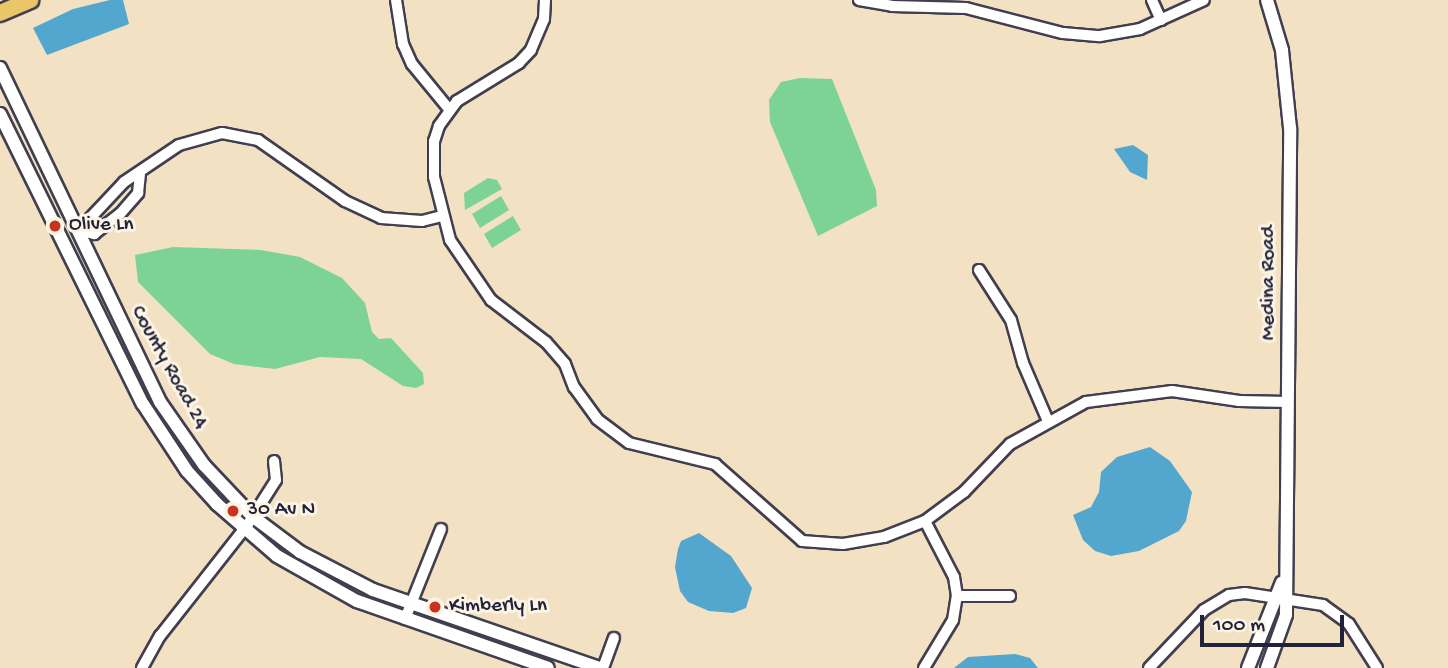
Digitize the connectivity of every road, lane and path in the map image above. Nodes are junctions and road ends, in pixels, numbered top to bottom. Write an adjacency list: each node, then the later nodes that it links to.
1 (30, 0): 8 (main road)
2 (396, 0): 11 (street)
3 (545, 0): 11 (street)
4 (859, 0): 9 (street)
5 (1152, 0): 9 (street)
6 (1204, 0): 9 (street)
7 (1267, 0): 18 (street, Medina Road)
8 (0, 13)
9 (1161, 20)
10 (0, 68): 15 (street, County Road 24)
11 (449, 109): 14 (street)
12 (0, 114): 16 (street, County Road 24)
13 (140, 174): 14 (street); 15 (street); 15 (street)
14 (442, 216): 21 (street)
15 (79, 230): 16 (street); 22 (street, County Road 24)
16 (60, 239): 22 (street, County Road 24)
17 (979, 270): 19 (street)
18 (1288, 402): 19 (street); 26 (street, Medina Road)
19 (1047, 419): 21 (street)
20 (274, 461): 22 (street)
21 (925, 521): 24 (street)
22 (248, 523): 27 (street, County Road 24); 28 (street, County Road 24); 30 (street)
23 (441, 529): 27 (street)
24 (957, 596): 25 (street); 33 (street)
25 (1010, 596)
26 (1282, 596): 34 (street); 35 (street, Medina Road); 36 (street, Medina Road); 37 (street)
27 (410, 604): 28 (street); 32 (street, County Road 24)
28 (405, 619): 31 (street, County Road 24)
29 (614, 638): 32 (street)
30 (142, 668)
31 (548, 668)
32 (601, 668)
33 (924, 668)
34 (1149, 668)
35 (1248, 668)
36 (1267, 668)
37 (1377, 668)

